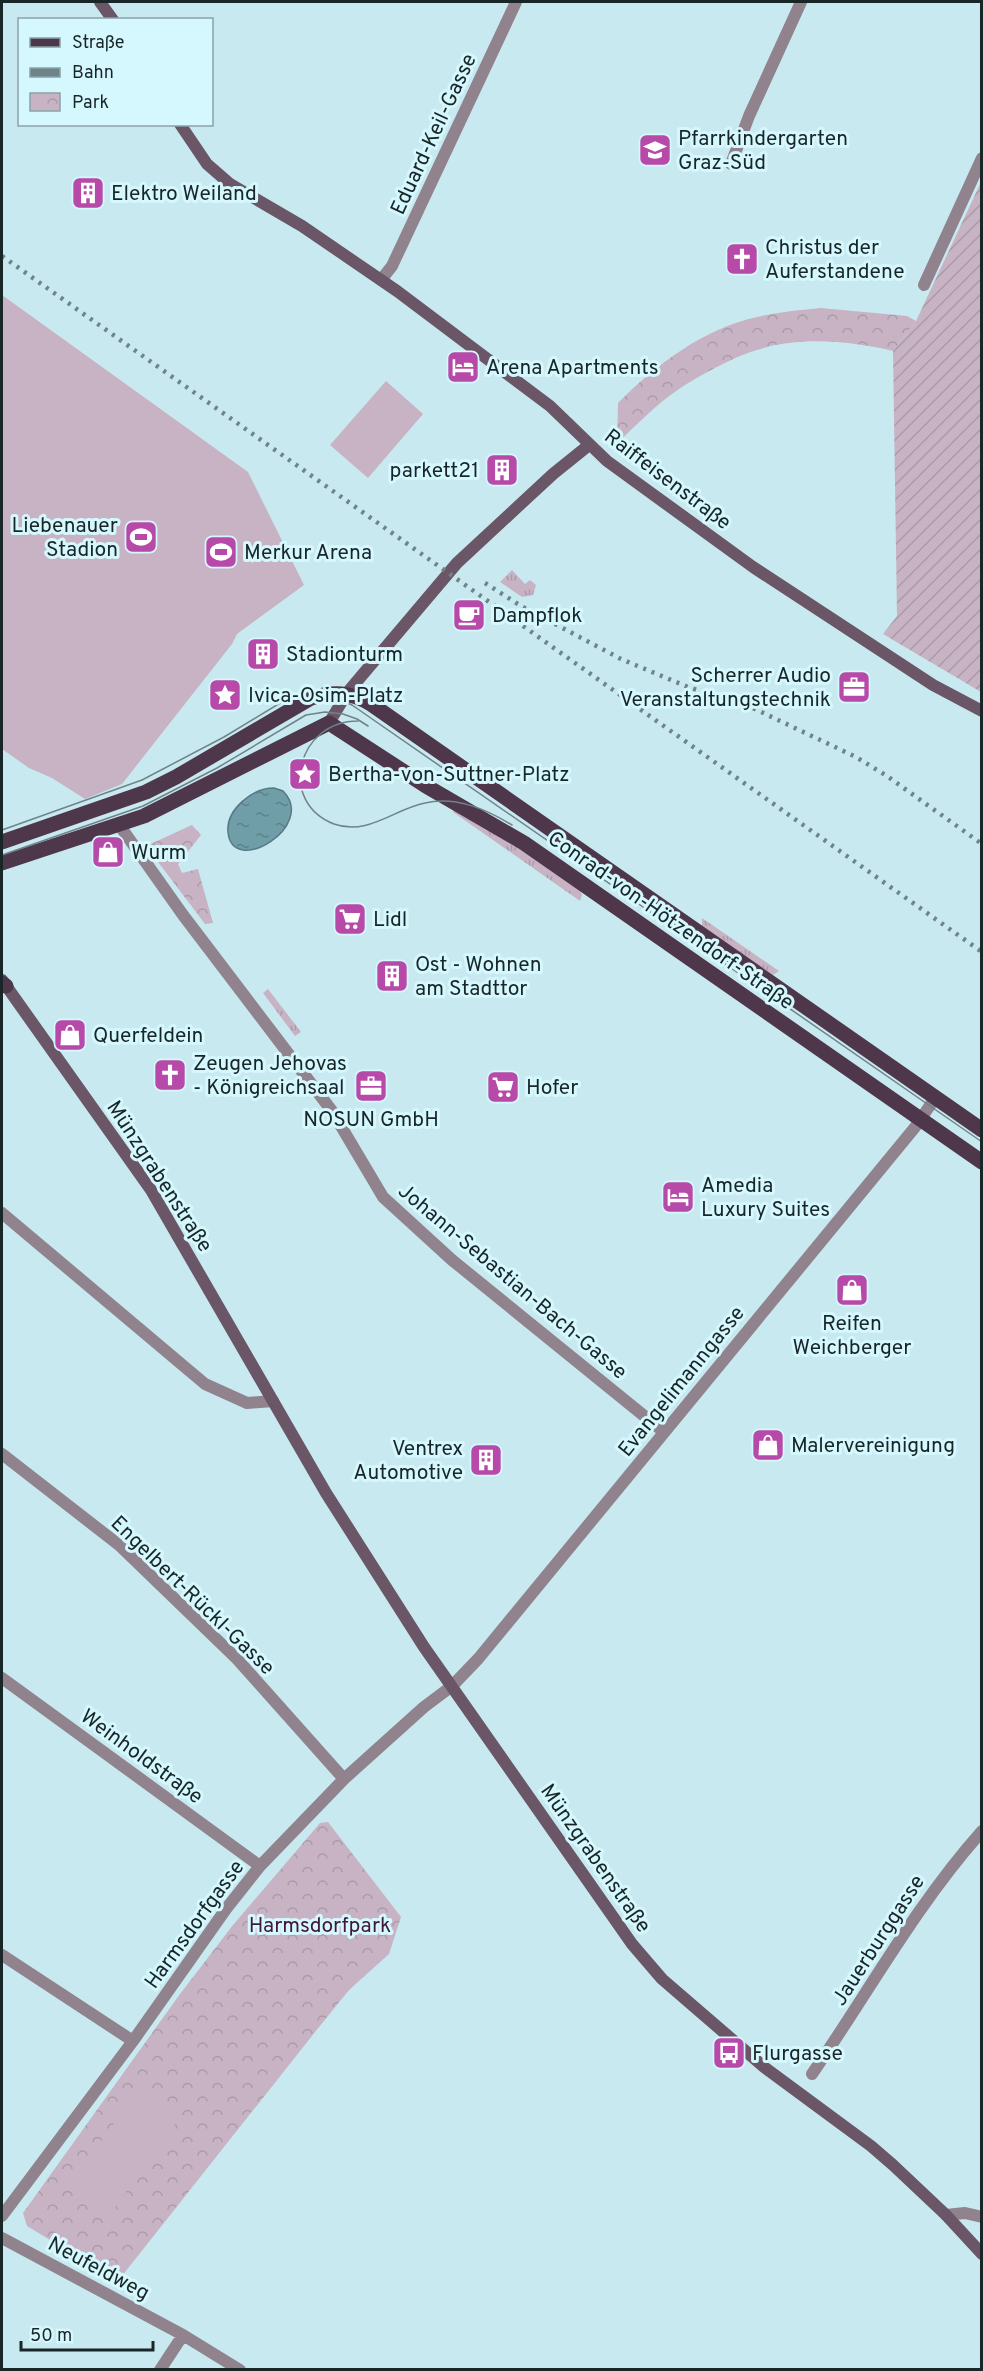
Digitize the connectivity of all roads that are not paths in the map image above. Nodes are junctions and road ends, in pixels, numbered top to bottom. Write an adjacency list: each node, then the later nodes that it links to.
1 (100, 2): 4 (main road)
2 (516, 2): 8 (street, Eduard-Keil-Gasse)
3 (801, 2): 7 (street)
4 (112, 18)
5 (181, 126): 8 (main road, Raiffeisenstraße)
6 (981, 158): 9 (street)
7 (731, 164)
8 (381, 280): 10 (main road, Raiffeisenstraße)
9 (924, 285)
10 (589, 445): 11 (main road); 12 (main road, Raiffeisenstraße)
11 (347, 693): 13 (main road); 15 (main road); 18 (main road, Conrad-von-Hötzendorf-Straße)
12 (981, 711)
13 (329, 723): 14 (main road); 19 (main road, Conrad-von-Hötzendorf-Straße)
14 (120, 826): 16 (main road); 24 (street, Johann-Sebastian-Bach-Gasse)
15 (2, 842)
16 (2, 863)
17 (3, 983): 23 (main road, Münzgrabenstraße)
18 (935, 1098): 19 (street, Evangelimanngasse); 20 (main road, Conrad-von-Hötzendorf-Straße)
19 (921, 1118): 21 (main road, Conrad-von-Hötzendorf-Straße); 24 (street, Evangelimanngasse)
20 (981, 1130)
21 (981, 1162)
22 (2, 1213): 23 (street)
23 (273, 1401): 27 (main road, Münzgrabenstraße)
24 (664, 1432): 27 (street, Evangelimanngasse)
25 (2, 1454): 28 (street, Engelbert-Rückl-Gasse)
26 (2, 1678): 30 (street, Weinholdstraße)
27 (452, 1686): 28 (street, Harmsdorfgasse); 34 (main road, Münzgrabenstraße)
28 (344, 1779): 30 (street, Harmsdorfgasse)
29 (981, 1831): 33 (street, Jauerburggasse)
30 (260, 1866): 32 (street, Harmsdorfgasse)
31 (2, 1955): 32 (street)
32 (133, 2041): 35 (street, Harmsdorfgasse)
33 (812, 2074)
34 (946, 2215): 36 (street); 38 (main road, Münzgrabenstraße)
35 (2, 2216)
36 (981, 2217)
37 (2, 2238): 39 (street, Neufeldweg)
38 (981, 2254)
39 (183, 2335): 40 (street); 41 (street, Neufeldweg)
40 (160, 2370)
41 (240, 2370)

